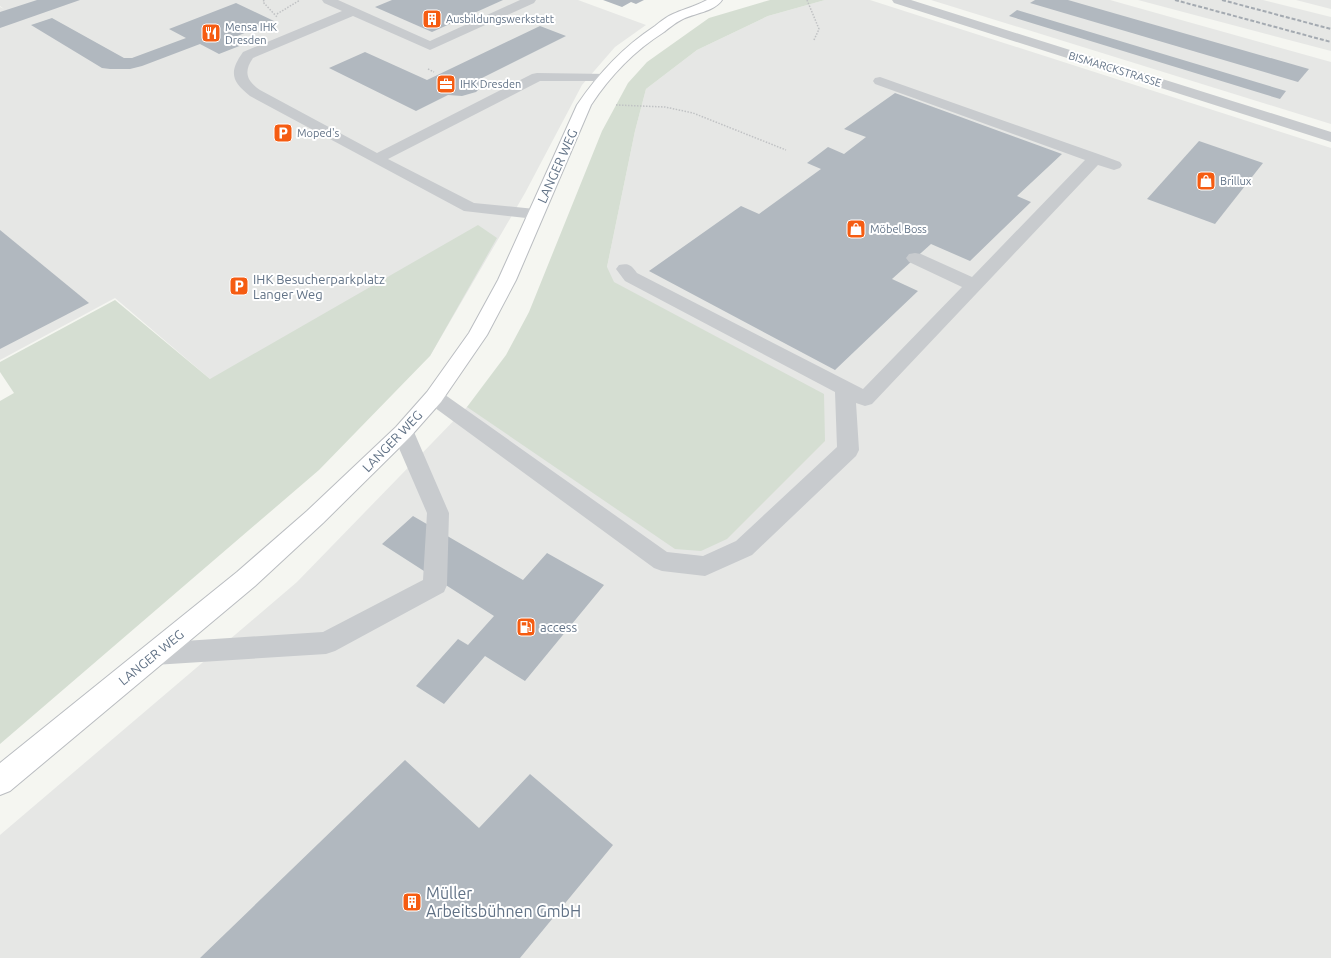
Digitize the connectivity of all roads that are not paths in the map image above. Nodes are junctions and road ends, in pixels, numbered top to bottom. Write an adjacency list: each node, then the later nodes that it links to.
1 (328, 0): 7 (street)
2 (530, 0): 7 (street)
3 (716, 0): 6 (main road, LANGER WEG)
4 (728, 0): 6 (main road)
5 (898, 0): 10 (street, BISMARCKSTRASSE)
6 (698, 5): 8 (main road, LANGER WEG)
7 (353, 11): 12 (street)
8 (604, 77): 12 (street); 14 (main road, LANGER WEG)
9 (880, 81): 11 (street)
10 (1331, 137)
11 (1096, 158): 13 (street); 17 (street)
12 (376, 159): 14 (street)
13 (1114, 165)
14 (535, 214): 19 (main road, LANGER WEG)
15 (915, 258): 17 (street)
16 (625, 269): 18 (street)
17 (974, 285): 18 (street)
18 (845, 388): 19 (street)
19 (434, 397): 20 (main road, LANGER WEG)
20 (403, 432): 21 (main road, LANGER WEG); 21 (street)
21 (154, 654): 22 (main road, LANGER WEG)
22 (0, 781)

